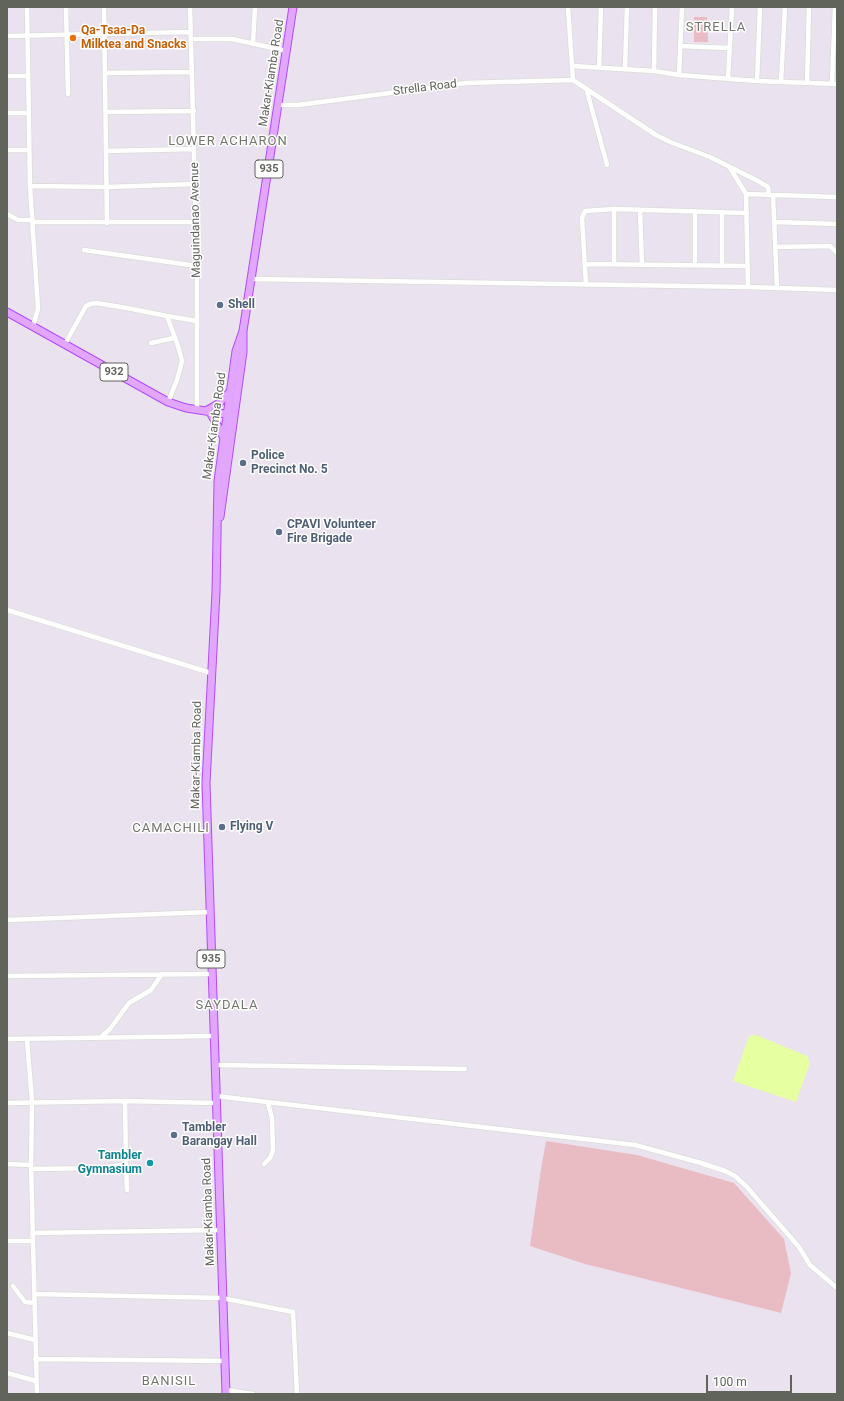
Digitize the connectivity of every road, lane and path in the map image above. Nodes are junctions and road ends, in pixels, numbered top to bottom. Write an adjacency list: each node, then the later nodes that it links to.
1 (27, 7): 19 (street)
2 (66, 7): 18 (street)
3 (104, 7): 20 (street)
4 (190, 7): 17 (street, Maguindanao Avenue)
5 (255, 7): 23 (street)
6 (293, 7): 26 (main road, Makar-Kiamba Road / 935)
7 (568, 7): 27 (street)
8 (601, 7): 28 (street)
9 (627, 7): 29 (street)
10 (655, 7): 30 (street)
11 (682, 7): 24 (street)
12 (732, 7): 25 (street)
13 (760, 7): 38 (street)
14 (784, 7): 39 (street)
15 (809, 7): 40 (street)
16 (835, 7): 41 (street)
17 (190, 32): 20 (street); 22 (street, Maguindanao Avenue)
18 (66, 34): 19 (street); 20 (street); 43 (street)
19 (28, 35): 21 (street); 35 (street)
20 (105, 35): 32 (street)
21 (7, 36)
22 (191, 38): 23 (street); 31 (street, Maguindanao Avenue)
23 (253, 43): 26 (street)
24 (680, 46): 25 (street); 33 (street)
25 (729, 48): 36 (street)
26 (287, 51): 44 (main road, Makar-Kiamba Road / 935)
27 (572, 66): 28 (street); 37 (street)
28 (599, 68): 29 (street)
29 (625, 69): 30 (street)
30 (654, 71): 33 (street)
31 (192, 72): 32 (street); 45 (street, Maguindanao Avenue)
32 (106, 73): 46 (street)
33 (679, 75): 36 (street)
34 (7, 76): 35 (street)
35 (28, 76): 48 (street)
36 (728, 78): 38 (street)
37 (573, 80): 42 (street); 44 (street, Strella Road)
38 (757, 81): 39 (street)
39 (781, 82): 40 (street)
40 (807, 83): 41 (street)
41 (834, 84)
42 (587, 91): 53 (street); 54 (street)
43 (68, 94)
44 (279, 104): 82 (main road, Makar-Kiamba Road / 935)
45 (194, 111): 46 (street); 49 (street, Maguindanao Avenue)
46 (106, 112): 52 (street)
47 (7, 113): 48 (street)
48 (28, 113): 51 (street)
49 (194, 149): 52 (street); 55 (street, Maguindanao Avenue)
50 (7, 150): 51 (street)
51 (29, 150): 56 (street)
52 (106, 151): 57 (street)
53 (607, 166)
54 (730, 168): 58 (street); 59 (street)
55 (195, 184): 57 (street); 68 (street, Maguindanao Avenue)
56 (30, 186): 57 (street); 67 (street)
57 (107, 187): 70 (street)
58 (746, 194): 59 (street); 65 (street)
59 (771, 195): 60 (street); 69 (street)
60 (837, 197)
61 (614, 209): 62 (street); 75 (street); 76 (street)
62 (640, 210): 63 (street); 77 (street)
63 (695, 211): 64 (street); 78 (street)
64 (722, 212): 65 (street); 80 (street)
65 (747, 213): 81 (street)
66 (7, 214): 67 (street)
67 (32, 221): 70 (street); 90 (street)
68 (197, 222): 70 (street); 79 (street, Maguindanao Avenue)
69 (775, 222): 71 (street); 72 (street)
70 (107, 223)
71 (837, 224)
72 (776, 247): 74 (street); 85 (street)
73 (84, 250): 79 (street)
74 (837, 253)
75 (586, 264): 76 (street); 83 (street)
76 (614, 264): 77 (street)
77 (642, 265): 78 (street)
78 (695, 265): 80 (street)
79 (197, 266): 89 (street, Maguindanao Avenue)
80 (722, 266): 81 (street)
81 (748, 266): 84 (street)
82 (252, 279): 83 (street); 91 (main road, Makar-Kiamba Road / 935)
83 (586, 285): 84 (street)
84 (748, 287): 85 (street)
85 (777, 287): 86 (street)
86 (837, 290)
87 (7, 312): 90 (main road, 932)
88 (167, 316): 89 (street); 92 (street); 94 (street)
89 (197, 321): 97 (street, Maguindanao Avenue)
90 (33, 326): 94 (main road, 932)
91 (243, 331): 95 (main road, Makar-Kiamba Road / 935); 99 (main road, Makar-Kiamba Road / 935)
92 (174, 338): 93 (street); 96 (street)
93 (151, 342)
94 (65, 344): 96 (main road, 932)
95 (230, 392): 98 (main road); 99 (main road, Makar-Kiamba Road / 935)
96 (168, 402): 97 (main road, 932)
97 (197, 410): 98 (main road, 932)
98 (208, 412): 99 (main road, 932); 100 (main road)
99 (231, 415): 100 (main road, Makar-Kiamba Road / 935); 101 (main road, Makar-Kiamba Road / 935)
100 (224, 438): 101 (main road, Makar-Kiamba Road / 935)
101 (218, 525): 103 (main road, Makar-Kiamba Road / 935)
102 (7, 610): 103 (street)
103 (211, 673): 104 (main road, Makar-Kiamba Road / 935)
104 (210, 912): 105 (street); 107 (main road, Makar-Kiamba Road / 935)
105 (7, 920)
106 (162, 974): 107 (street); 108 (street); 110 (street)
107 (212, 974): 109 (main road, Makar-Kiamba Road / 935)
108 (7, 976)
109 (214, 1036): 110 (street); 113 (main road, Makar-Kiamba Road / 935)
110 (100, 1038): 112 (street)
111 (7, 1039): 112 (street)
112 (27, 1040): 117 (street)
113 (216, 1065): 114 (street); 115 (main road, Makar-Kiamba Road / 935)
114 (465, 1069)
115 (216, 1100): 116 (street); 119 (street); 125 (main road, Makar-Kiamba Road / 935)
116 (125, 1101): 117 (street); 121 (street)
117 (32, 1102): 118 (street); 123 (street)
118 (7, 1103)
119 (268, 1103): 122 (street); 130 (street)
120 (7, 1164): 123 (street)
121 (126, 1164): 123 (street); 124 (street)
122 (264, 1164)
123 (31, 1167): 126 (street)
124 (127, 1190)
125 (220, 1230): 126 (street); 132 (main road, Makar-Kiamba Road / 935)
126 (32, 1233): 128 (street)
127 (7, 1241): 128 (street)
128 (32, 1241): 131 (street)
129 (13, 1286): 133 (street)
130 (837, 1288)
131 (34, 1294): 132 (street); 133 (street)
132 (222, 1298): 137 (main road, Makar-Kiamba Road / 935); 143 (street)
133 (34, 1303): 135 (street)
134 (7, 1333): 135 (street)
135 (35, 1340): 136 (street)
136 (36, 1359): 137 (street); 139 (street)
137 (225, 1361): 140 (main road, Makar-Kiamba Road / 935)
138 (7, 1373): 139 (street)
139 (36, 1381): 141 (street)
140 (226, 1392): 142 (street)
141 (36, 1394)
142 (253, 1394)
143 (297, 1394)

